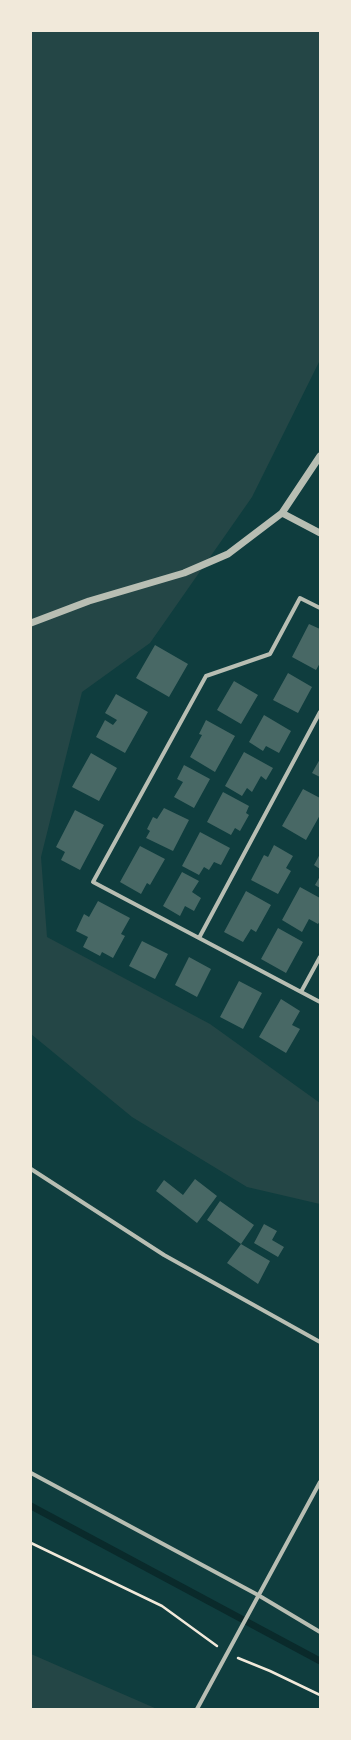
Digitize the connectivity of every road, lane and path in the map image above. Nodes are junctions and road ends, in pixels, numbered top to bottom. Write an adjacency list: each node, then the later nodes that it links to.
1 (320, 456): 2 (street)
2 (282, 513): 3 (street); 5 (street)
3 (320, 533)
4 (320, 608): 7 (street)
5 (31, 623)
6 (320, 712): 7 (street)
7 (199, 938): 9 (street)
8 (320, 957): 9 (street)
9 (301, 992): 10 (street)
10 (320, 1002)
11 (31, 1169): 12 (street)
12 (320, 1342)
13 (31, 1473): 16 (street)
14 (320, 1482): 16 (street)
15 (31, 1543): 18 (path)
16 (258, 1595): 17 (street); 18 (street)
17 (320, 1632)
18 (227, 1654): 19 (path); 20 (street)
19 (320, 1694)
20 (197, 1709)

